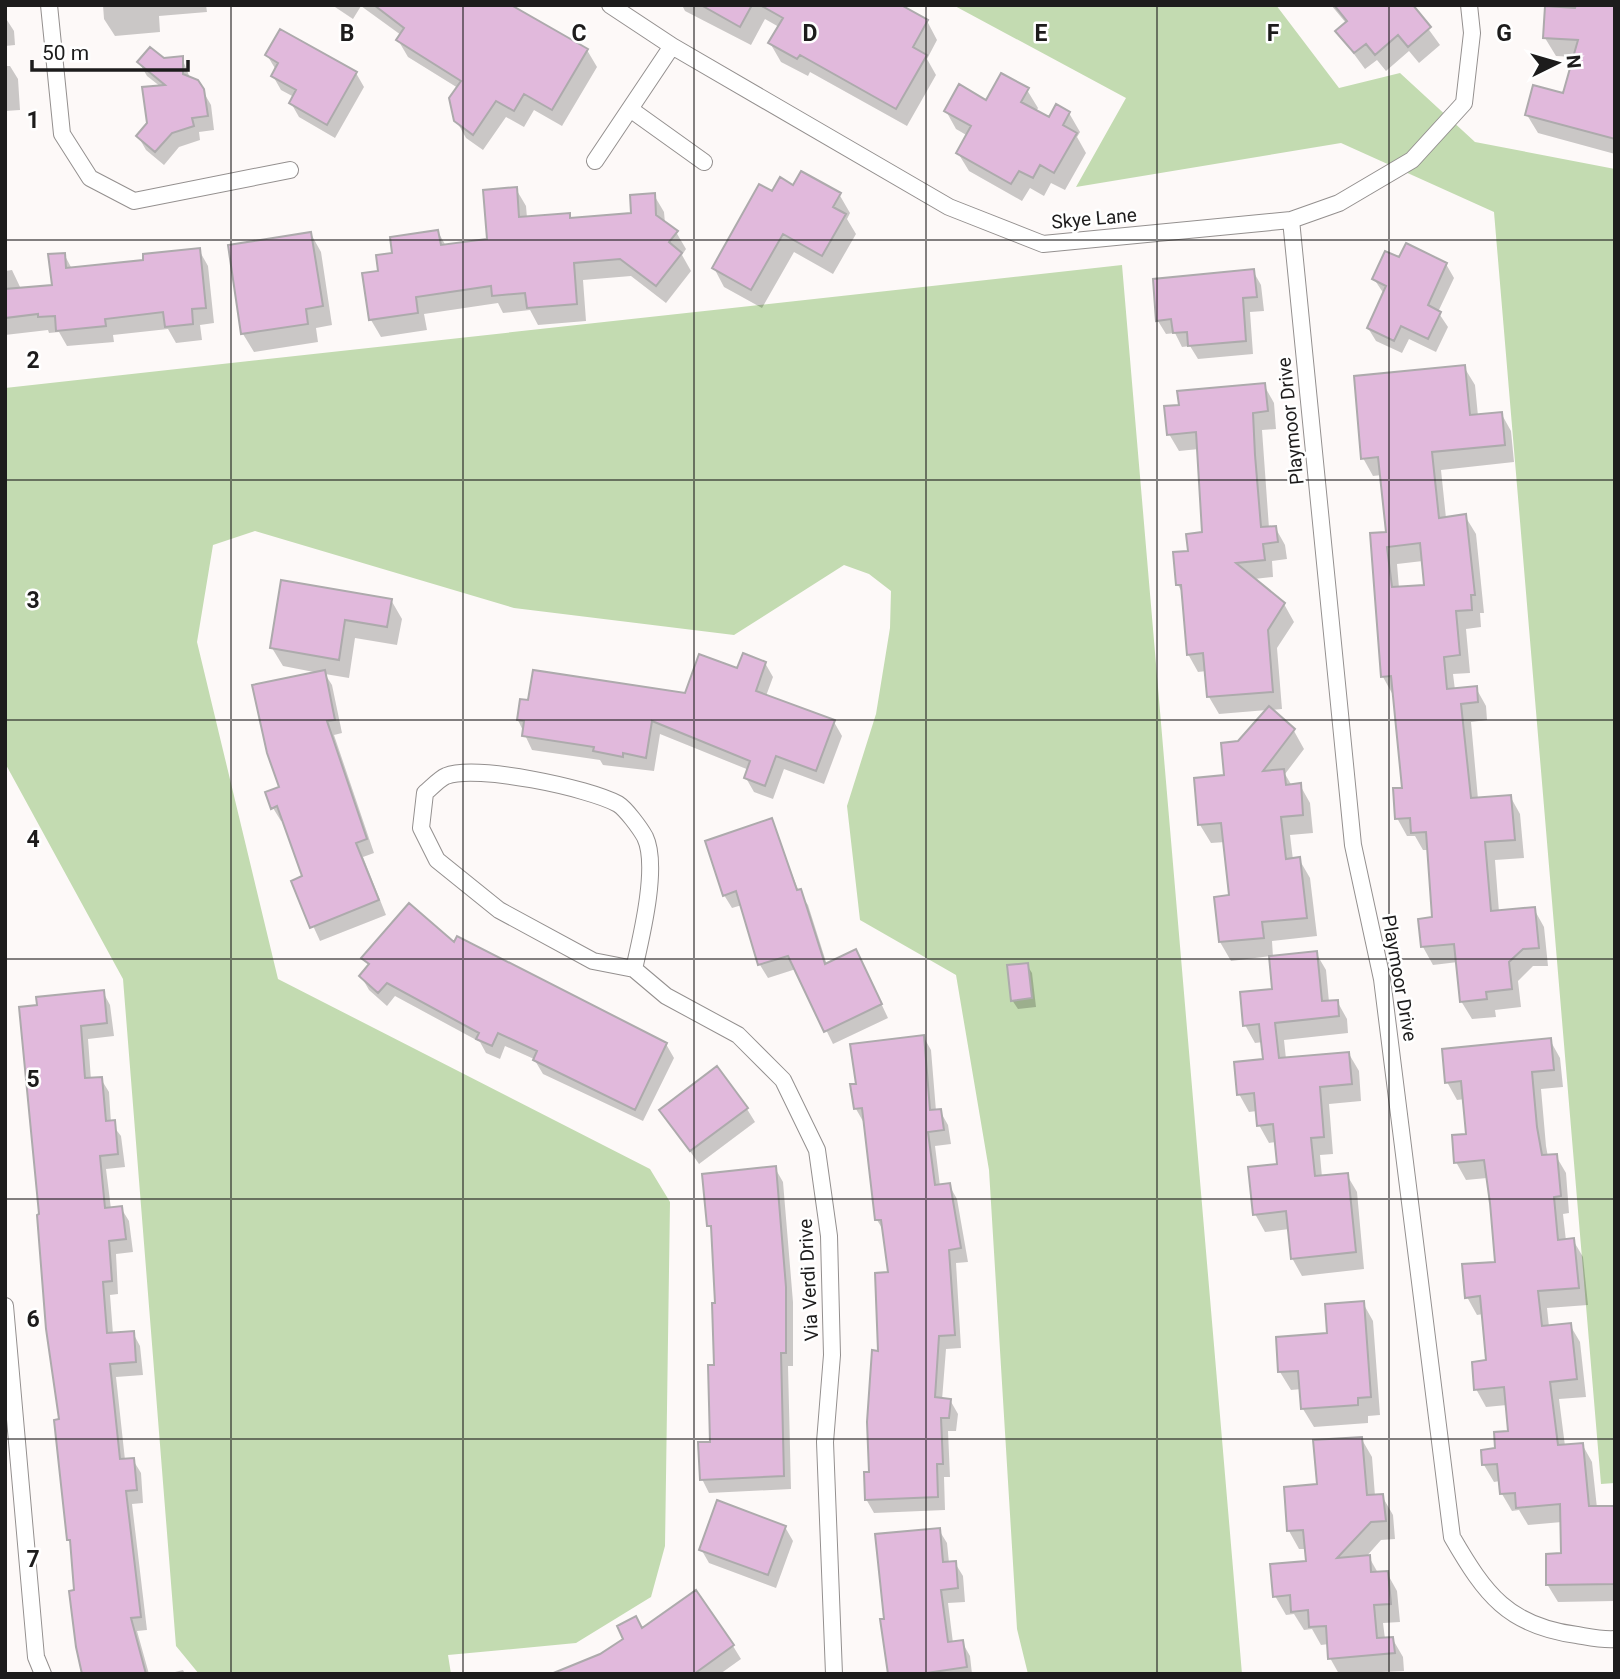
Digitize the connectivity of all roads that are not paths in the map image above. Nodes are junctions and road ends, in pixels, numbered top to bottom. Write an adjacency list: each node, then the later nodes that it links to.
1 (49, 5): 8 (street)
2 (610, 5): 4 (street, Skye Lane)
3 (1469, 5): 9 (street, Skye Lane)
4 (672, 46): 5 (street); 9 (street, Skye Lane)
5 (630, 109): 6 (street); 7 (street)
6 (595, 161)
7 (704, 162)
8 (290, 170)
9 (1291, 220): 12 (street, Playmoor Drive)
10 (634, 969): 10 (street, Via Verdi Drive); 14 (street, Via Verdi Drive)
11 (5, 1306): 13 (street)
12 (1615, 1639)
13 (43, 1674)
14 (834, 1674)

